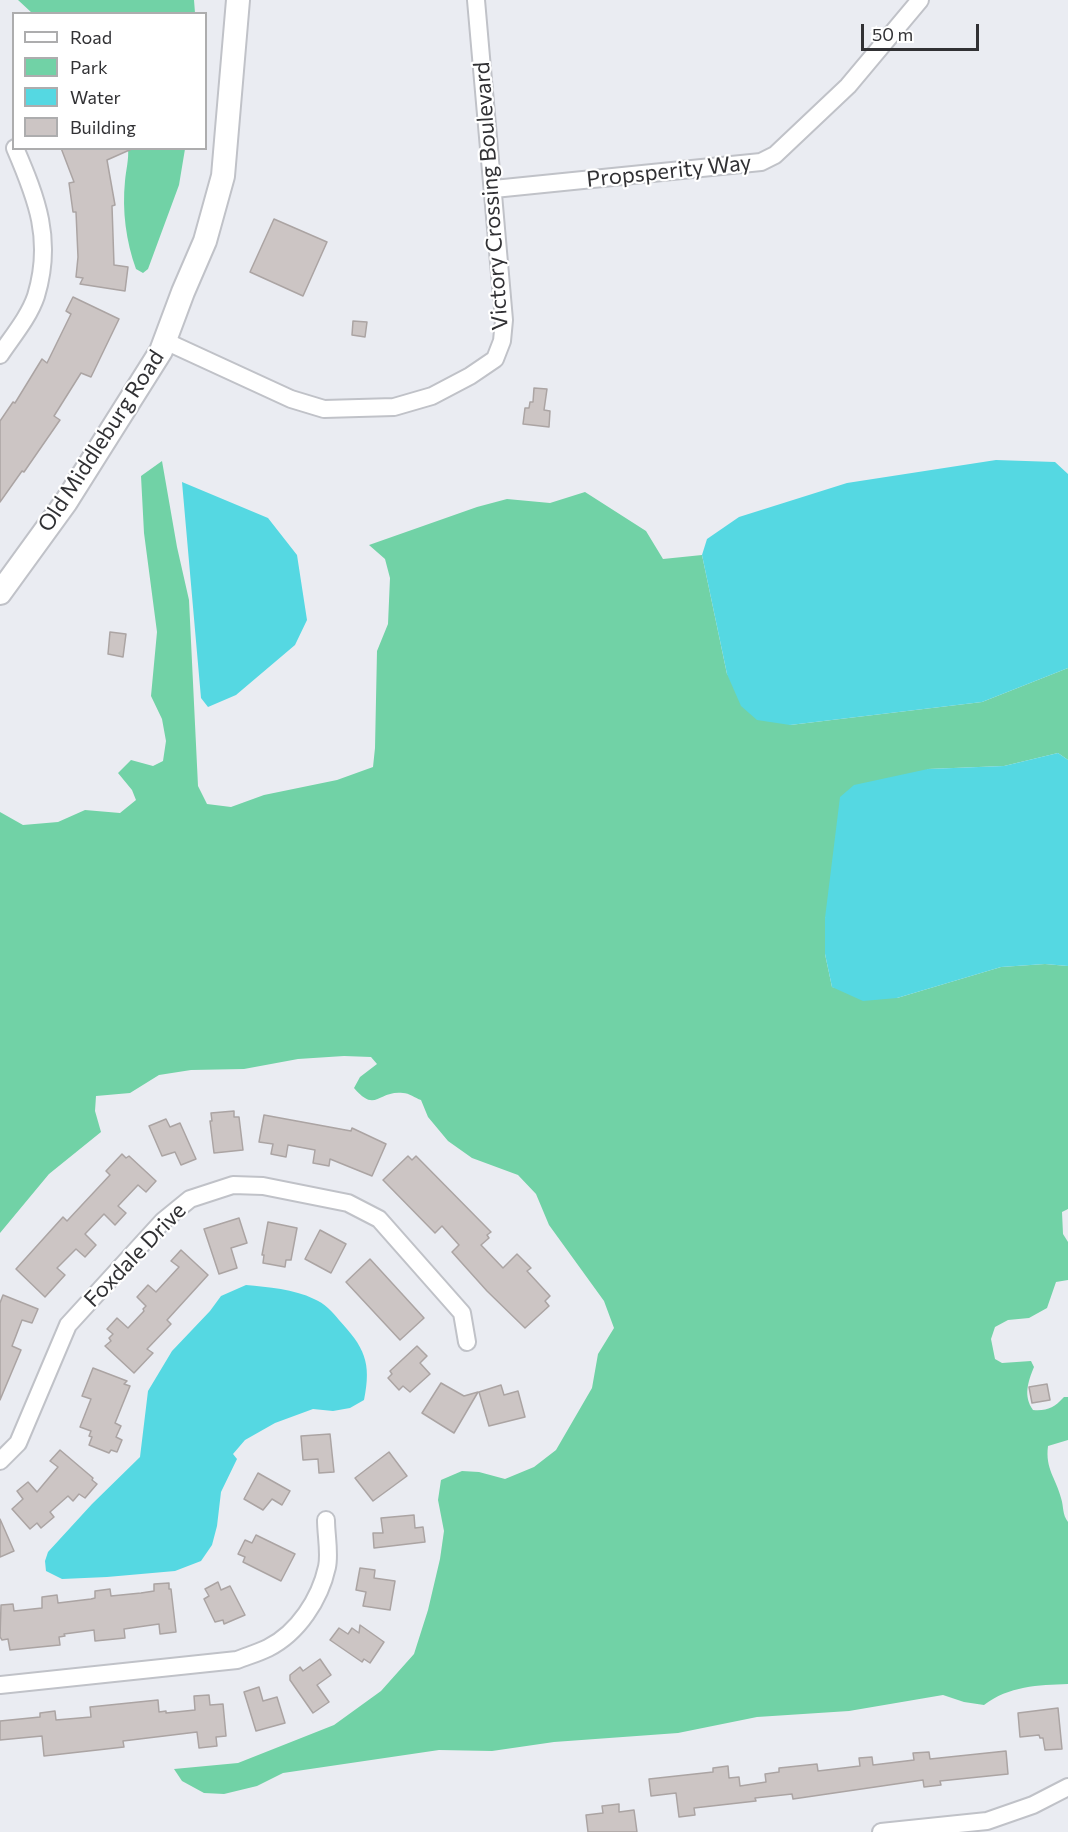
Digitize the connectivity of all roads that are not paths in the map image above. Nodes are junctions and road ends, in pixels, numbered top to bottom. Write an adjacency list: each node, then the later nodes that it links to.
1 (238, 0): 6 (main road, Old Middleburg Road)
2 (476, 0): 5 (street, Victory Crossing Boulevard)
3 (920, 0): 5 (street, Propsperity Way)
4 (15, 150): 7 (street)
5 (494, 189): 6 (street, Victory Crossing Boulevard)
6 (165, 342): 8 (main road, Old Middleburg Road)
7 (0, 356)
8 (0, 593)
9 (467, 1342): 10 (street, Foxdale Drive)
10 (0, 1461)
11 (326, 1520): 12 (street)
12 (0, 1685)
13 (1068, 1787): 14 (street)
14 (881, 1832)

